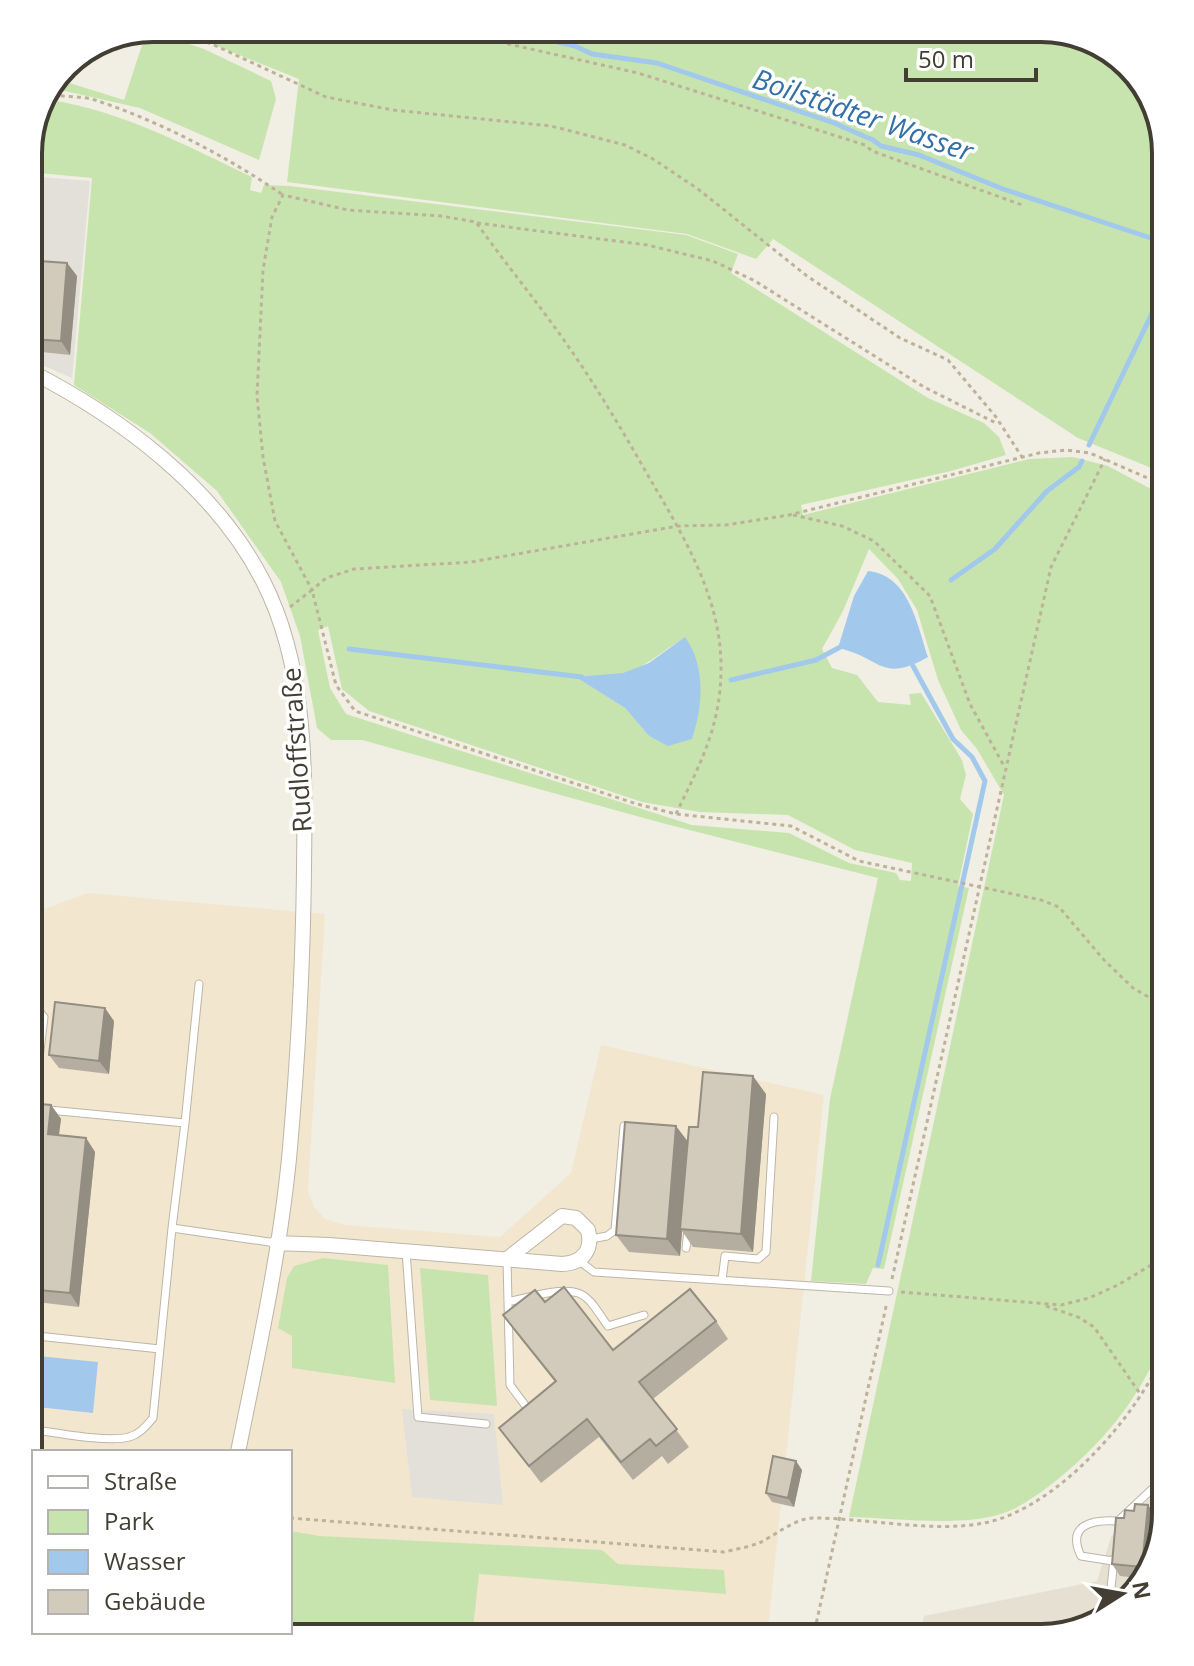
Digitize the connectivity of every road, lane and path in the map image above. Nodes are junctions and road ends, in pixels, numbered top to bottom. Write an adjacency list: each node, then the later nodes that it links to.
1 (206, 42): 8 (path)
2 (500, 42): 5 (path)
3 (58, 96): 4 (path)
4 (283, 195): 6 (path); 14 (path)
5 (1025, 206)
6 (476, 222): 8 (path); 13 (path)
7 (42, 378): 15 (street, Rudloffstraße)
8 (1001, 426): 9 (path)
9 (1022, 457): 10 (path); 12 (path)
10 (1105, 459): 11 (path); 16 (path)
11 (1152, 480)
12 (789, 515): 13 (path); 16 (path)
13 (678, 526): 14 (path); 17 (path)
14 (312, 590): 15 (path); 17 (path)
15 (278, 617): 28 (street, Rudloffstraße)
16 (1006, 769): 18 (path)
17 (676, 814): 18 (path)
18 (981, 887): 20 (path); 35 (path)
19 (199, 984): 23 (lane)
20 (1152, 999)
21 (42, 1110): 23 (lane)
22 (774, 1117): 34 (lane)
23 (185, 1123): 26 (lane)
24 (639, 1128): 27 (lane)
25 (689, 1219): 29 (lane)
26 (172, 1228): 28 (lane); 40 (lane)
27 (591, 1239): 31 (street); 32 (street)
28 (276, 1243): 30 (street); 46 (street, Rudloffstraße)
29 (686, 1248)
30 (406, 1251): 31 (street); 44 (lane)
31 (507, 1259): 32 (street); 36 (lane)
32 (578, 1260): 34 (lane)
33 (1152, 1264): 37 (path)
34 (722, 1280): 35 (lane)
35 (889, 1291): 37 (path); 49 (path)
36 (508, 1302): 38 (lane); 43 (lane)
37 (1042, 1305): 42 (path)
38 (644, 1315)
39 (42, 1336): 40 (lane)
40 (160, 1349): 45 (lane)
41 (1152, 1380): 42 (path)
42 (1141, 1396): 49 (path)
43 (535, 1418)
44 (486, 1424)
45 (42, 1431)
46 (238, 1450)
47 (1152, 1489): 50 (lane)
48 (292, 1518): 49 (path)
49 (837, 1521): 55 (path)
50 (1118, 1521): 51 (lane); 53 (lane)
51 (1116, 1534)
52 (1115, 1548): 53 (lane)
53 (1113, 1561): 54 (lane)
54 (1109, 1601)
55 (816, 1624)

